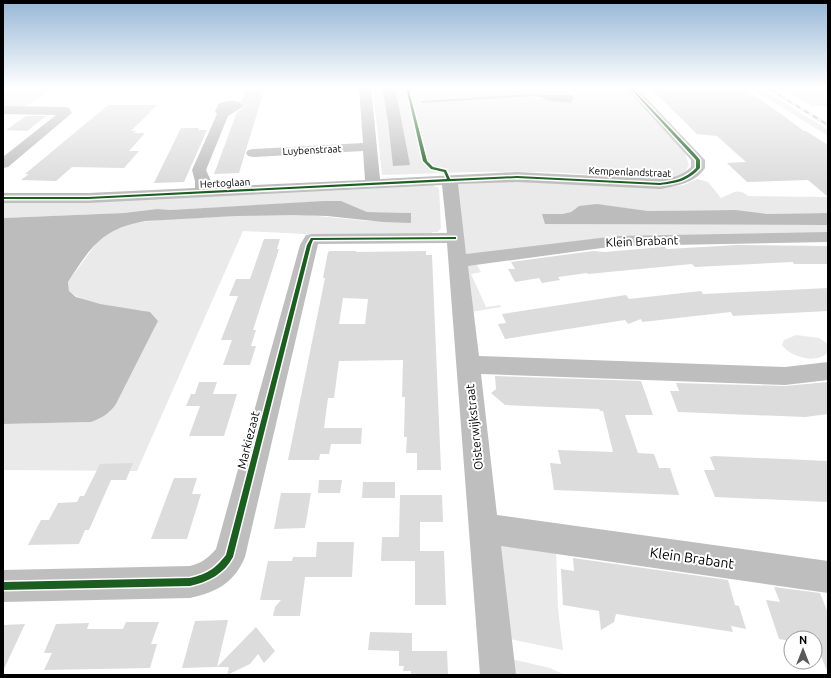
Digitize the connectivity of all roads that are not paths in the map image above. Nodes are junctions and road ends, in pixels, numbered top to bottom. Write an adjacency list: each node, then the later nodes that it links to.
1 (60, 119): 7 (street)
2 (221, 119): 10 (street)
3 (368, 119): 5 (street)
4 (660, 119): 8 (street, Kempenlandstraat)
5 (370, 147): 6 (street, Luybenstraat); 9 (street)
6 (253, 152)
7 (3, 164)
8 (448, 180): 9 (street, Hertoglaan); 13 (street, Oisterwijkstraat)
9 (373, 184): 10 (street, Hertoglaan)
10 (201, 193): 11 (street, Hertoglaan)
11 (3, 198)
12 (828, 237): 13 (street, Klein Brabant)
13 (457, 250): 14 (street, Oisterwijkstraat); 18 (street, Markiezaat)
14 (468, 365): 15 (street); 16 (street, Oisterwijkstraat)
15 (828, 371)
16 (484, 528): 17 (street, Klein Brabant); 19 (street, Oisterwijkstraat)
17 (828, 577)
18 (3, 586)
19 (498, 675)

